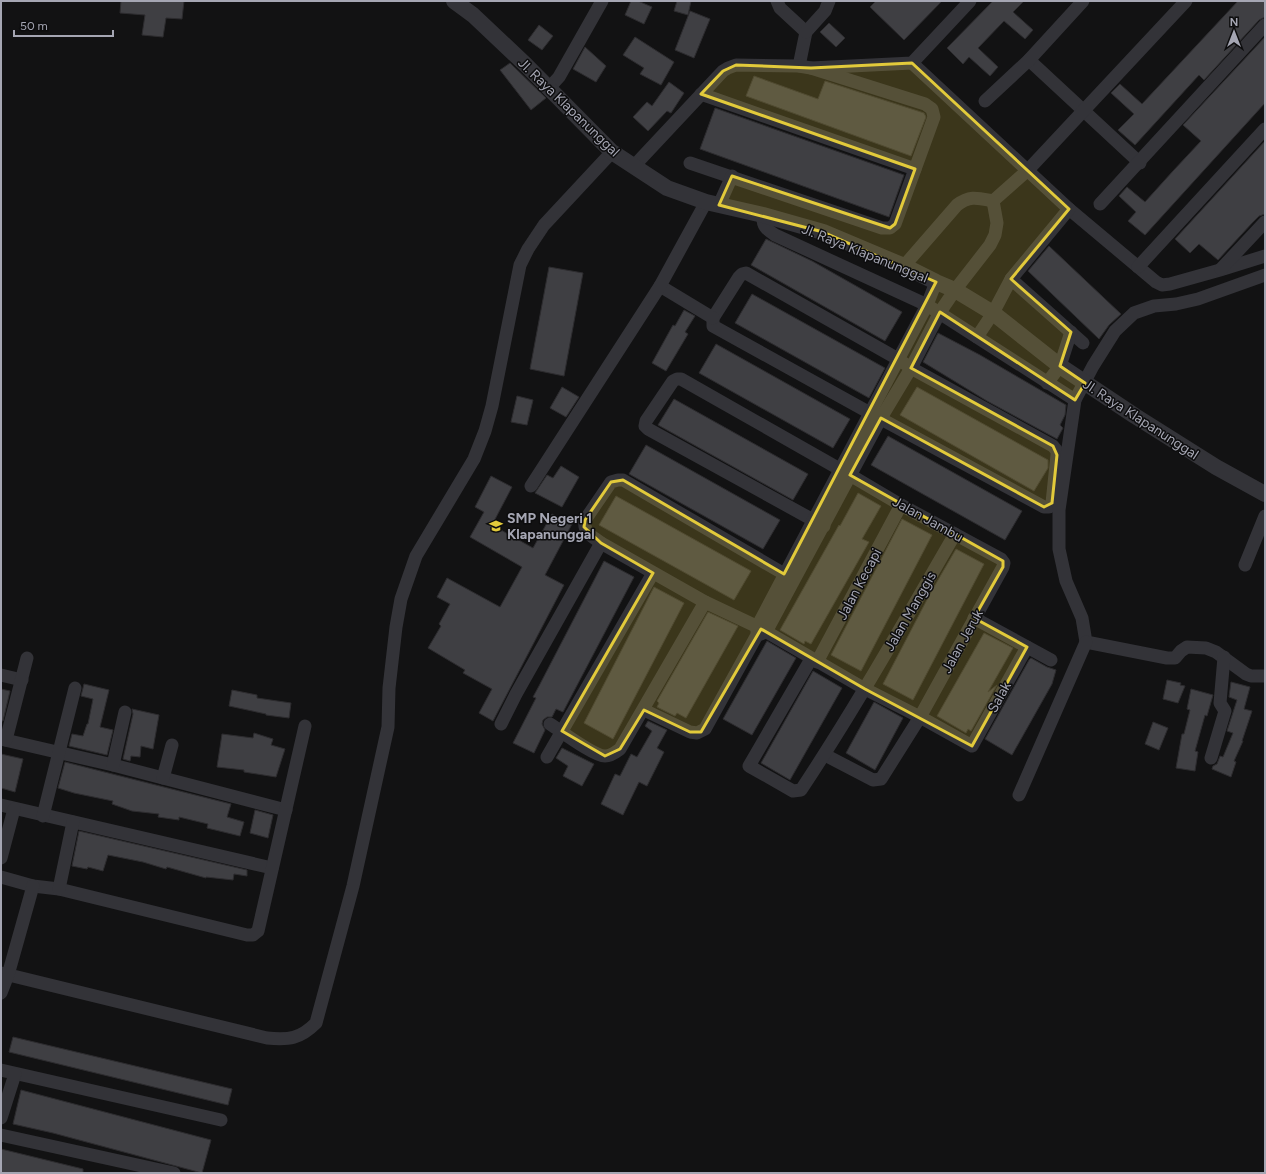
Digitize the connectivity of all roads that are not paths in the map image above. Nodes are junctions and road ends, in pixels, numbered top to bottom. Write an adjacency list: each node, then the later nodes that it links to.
1 (454, 1): 13 (street, Jl. Raya Klapanunggal)
2 (602, 1): 13 (street)
3 (777, 1): 9 (street)
4 (829, 1): 9 (street)
5 (970, 1): 11 (street)
6 (1082, 1): 10 (street)
7 (1186, 1): 16 (street)
8 (1265, 25): 20 (street)
9 (806, 32): 12 (street)
10 (1029, 60): 15 (street); 16 (street)
11 (912, 63): 12 (street); 23 (street)
12 (805, 67): 14 (street); 22 (street)
13 (549, 88): 18 (street, Jl. Raya Klapanunggal)
14 (701, 94): 21 (street); 22 (street)
15 (985, 101)
16 (1083, 112): 20 (street); 23 (street)
17 (1265, 129): 33 (street)
18 (612, 152): 21 (street, Jl. Raya Klapanunggal); 105 (street)
19 (690, 163): 24 (street)
20 (1140, 163): 27 (street)
21 (634, 166): 26 (street, Jl. Raya Klapanunggal)
22 (916, 169): 24 (street)
23 (1028, 170): 25 (street); 28 (street)
24 (732, 176): 26 (street)
25 (993, 201): 32 (street); 39 (street)
26 (712, 204): 29 (street, Jl. Raya Klapanunggal); 38 (street)
27 (1100, 204)
28 (1069, 209): 33 (street); 36 (street)
29 (763, 214): 32 (street, Jl. Raya Klapanunggal); 40 (street)
30 (1265, 222): 34 (street)
31 (1265, 256): 34 (street)
32 (904, 266): 37 (street, Jl. Raya Klapanunggal)
33 (1138, 267): 34 (street)
34 (1220, 270)
35 (1265, 275): 51 (street)
36 (1011, 279): 42 (street); 44 (street)
37 (936, 282): 39 (street, Jl. Raya Klapanunggal); 40 (street)
38 (660, 286): 43 (street); 55 (street)
39 (955, 290): 41 (street); 42 (street, Jl. Raya Klapanunggal)
40 (927, 305): 41 (street); 47 (street)
41 (940, 312): 45 (street); 49 (street)
42 (993, 313): 45 (street); 48 (street, Jl. Raya Klapanunggal)
43 (713, 318): 47 (street); 53 (street)
44 (1071, 332): 46 (street); 48 (street)
45 (977, 337): 50 (street)
46 (1083, 342)
47 (898, 360): 49 (street); 53 (street)
48 (1060, 366): 50 (street); 51 (street, Jl. Raya Klapanunggal)
49 (911, 368): 53 (street); 53 (street)
50 (1047, 383): 52 (street)
51 (1084, 383): 52 (street); 56 (street, Jl. Raya Klapanunggal)
52 (1076, 400): 69 (street)
53 (876, 415): 54 (street)
54 (845, 472): 57 (street, Jalan Jambu); 59 (street); 59 (street, Jalan Jambu)
55 (531, 486)
56 (1265, 494)
57 (901, 505): 60 (street, Jalan Jambu); 73 (street, Jalan Kecapi)
58 (1265, 516): 63 (street)
59 (818, 523): 65 (street)
60 (955, 534): 62 (street, Jalan Jambu); 79 (street, Jalan Manggis)
61 (601, 543): 64 (street); 65 (street); 83 (street)
62 (1004, 565): 67 (street, Jalan Jeruk)
63 (1245, 565)
64 (652, 573): 66 (street); 86 (street)
65 (788, 577): 68 (street)
66 (705, 602): 68 (street); 80 (street)
67 (974, 618): 70 (street); 82 (street, Jalan Jeruk)
68 (760, 631): 73 (street); 80 (street)
69 (1086, 642): 71 (street); 95 (street)
70 (1027, 647): 74 (street); 82 (street, Salak)
71 (1224, 657): 76 (street); 92 (street)
72 (27, 658): 77 (street)
73 (814, 660): 79 (street); 90 (street, Jalan Kecapi)
74 (1051, 660)
75 (1, 675): 77 (street)
76 (1265, 676)
77 (22, 680): 87 (street)
78 (75, 688): 89 (street)
79 (865, 690): 82 (street); 90 (street, Jalan Manggis)
80 (644, 710): 86 (street)
81 (125, 712): 93 (street)
82 (920, 717): 90 (street, Jalan Jeruk)
83 (501, 724)
84 (550, 724): 86 (street)
85 (305, 726): 97 (street)
86 (562, 731): 91 (street)
87 (4, 740): 89 (street)
88 (172, 745): 94 (street)
89 (58, 752): 93 (street); 98 (street)
90 (825, 755)
91 (547, 758)
92 (1211, 758)
93 (113, 765): 94 (street)
94 (163, 778): 97 (street)
95 (1019, 795)
96 (7, 807): 98 (street); 100 (street)
97 (286, 810): 101 (street)
98 (43, 816): 99 (street)
99 (73, 822): 101 (street); 104 (street)
100 (1, 858)
101 (272, 868): 104 (street)
102 (1, 877): 103 (street)
103 (33, 886): 104 (street); 105 (street)
104 (59, 889)
105 (5, 974): 106 (street)
106 (1, 993)
107 (1, 1070): 108 (street)
108 (15, 1074): 109 (street); 110 (street)
109 (1, 1118)
110 (220, 1120)
111 (1, 1135): 112 (street)
112 (174, 1173)

